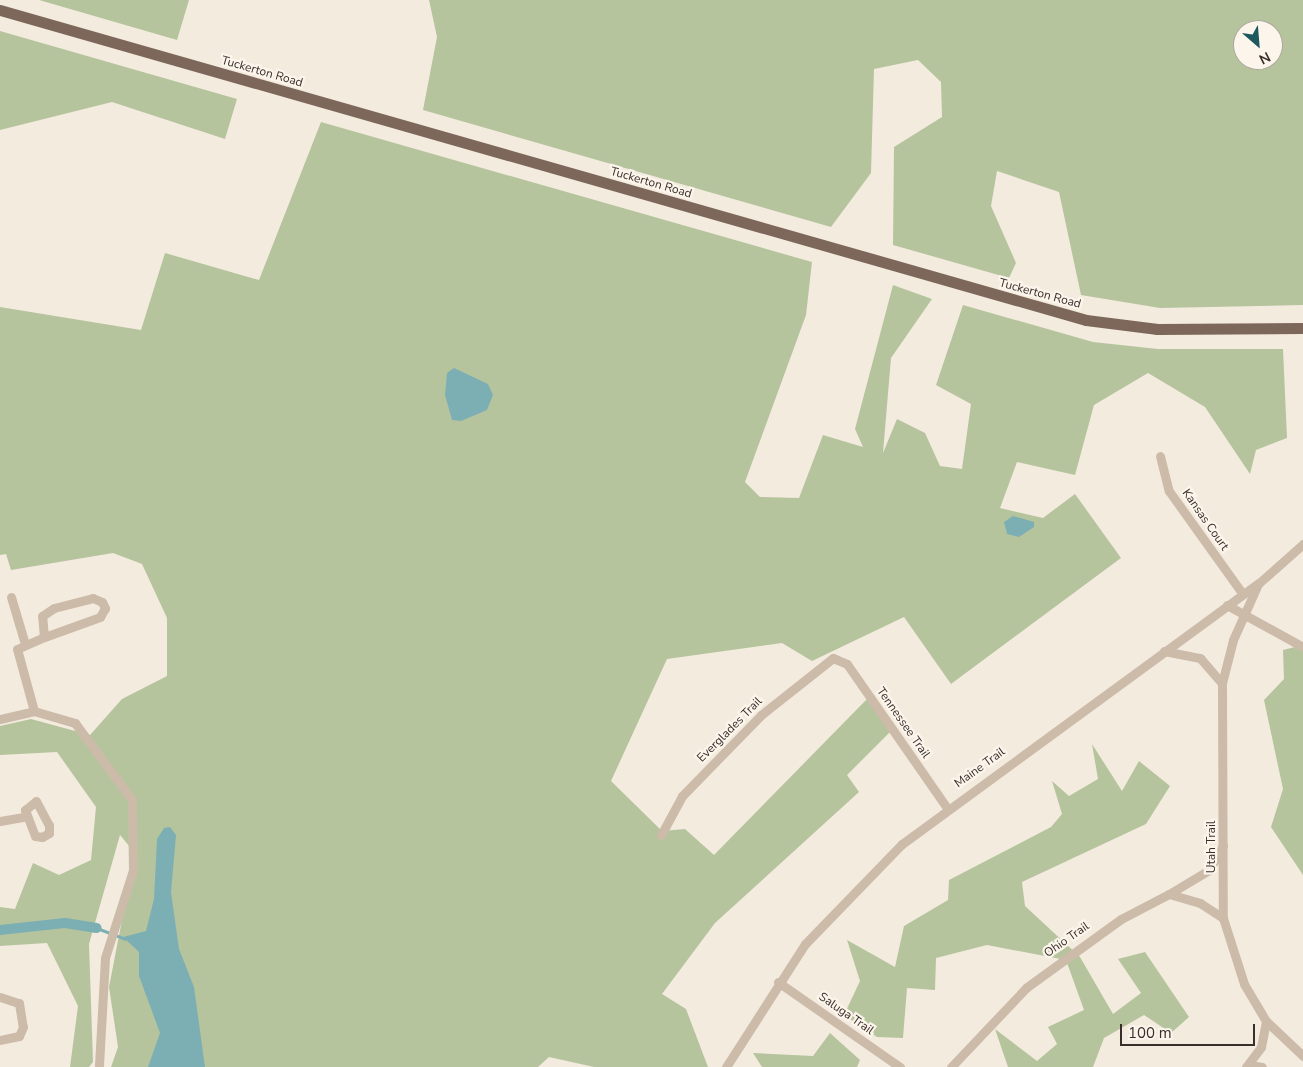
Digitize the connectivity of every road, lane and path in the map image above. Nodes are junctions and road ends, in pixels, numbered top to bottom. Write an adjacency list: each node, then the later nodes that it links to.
1 (0, 10): 2 (main road, Tuckerton Road)
2 (1303, 328)
3 (1160, 456): 6 (street, Kansas Court)
4 (1303, 545): 5 (street, Maine Trail)
5 (1259, 582): 6 (street, Maine Trail); 9 (street, Utah Trail)
6 (1242, 593): 8 (street, Maine Trail)
7 (11, 597): 11 (street)
8 (1227, 606): 9 (street); 13 (street, Maine Trail)
9 (1243, 615): 12 (street); 15 (street, Utah Trail)
10 (44, 637): 10 (street); 11 (street)
11 (25, 644): 16 (street)
12 (1303, 647)
13 (1164, 651): 15 (street); 18 (street, Maine Trail)
14 (833, 658): 18 (street, Tennessee Trail); 21 (street, Everglades Trail)
15 (1222, 683): 22 (street, Utah Trail)
16 (34, 711): 17 (street); 31 (street)
17 (0, 719)
18 (946, 808): 25 (street, Maine Trail)
19 (28, 816): 20 (street)
20 (0, 821)
21 (661, 834)
22 (1224, 844): 23 (street, Ohio Trail); 24 (street, Utah Trail)
23 (1169, 894): 24 (street); 34 (street, Ohio Trail)
24 (1223, 918): 27 (street, Utah Trail)
25 (778, 982): 32 (street, Maine Trail); 33 (street, Saluga Trail)
26 (0, 997): 28 (street)
27 (1266, 1020): 29 (street, Utah Trail); 30 (street)
28 (0, 1040)
29 (1303, 1056)
30 (1248, 1066): 35 (street)
31 (99, 1067)
32 (726, 1067)
33 (900, 1067)
34 (951, 1067)
35 (1262, 1067)

